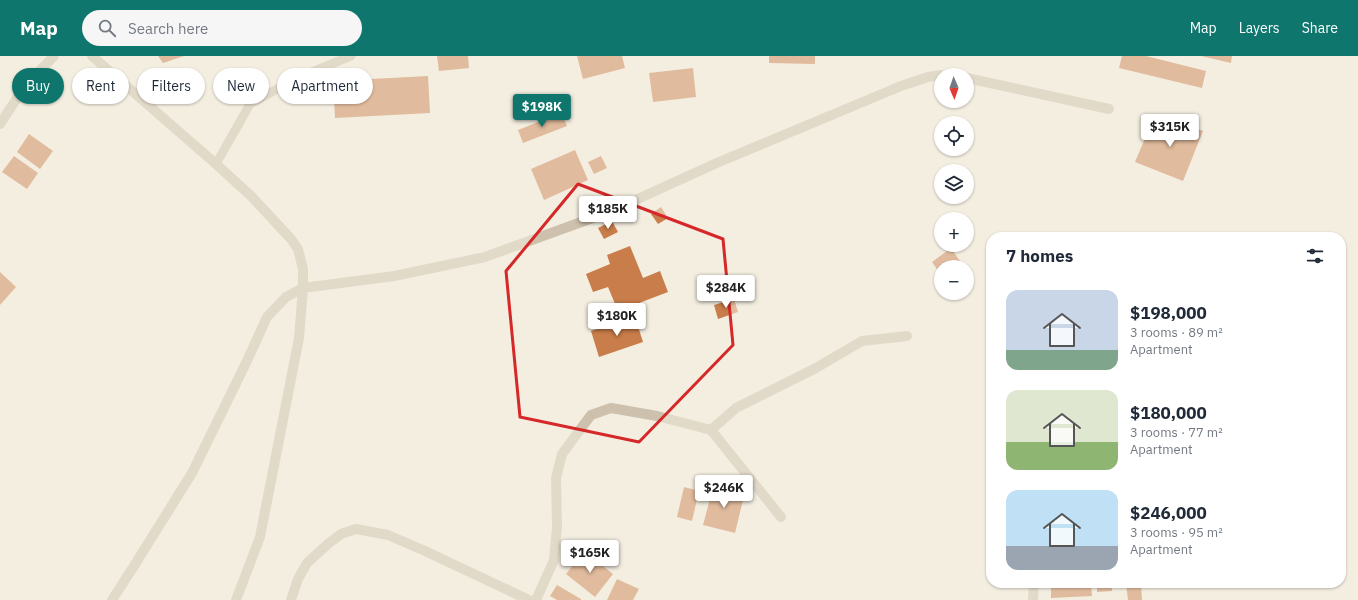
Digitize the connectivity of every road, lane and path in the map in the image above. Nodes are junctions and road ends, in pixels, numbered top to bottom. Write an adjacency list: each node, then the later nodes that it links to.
1 (54, 56): 7 (street)
2 (92, 56): 8 (street)
3 (351, 56): 8 (lane)
4 (934, 76): 9 (street)
5 (974, 80): 6 (street)
6 (1109, 109)
7 (0, 124)
8 (216, 164): 9 (street)
9 (303, 288): 14 (street); 15 (street)
10 (907, 336): 11 (street)
11 (711, 430): 12 (street); 18 (street)
12 (781, 517)
13 (1034, 588): 19 (street)
14 (112, 600)
15 (236, 600)
16 (291, 600): 17 (street)
17 (529, 600)
18 (536, 600)
19 (1033, 600)

